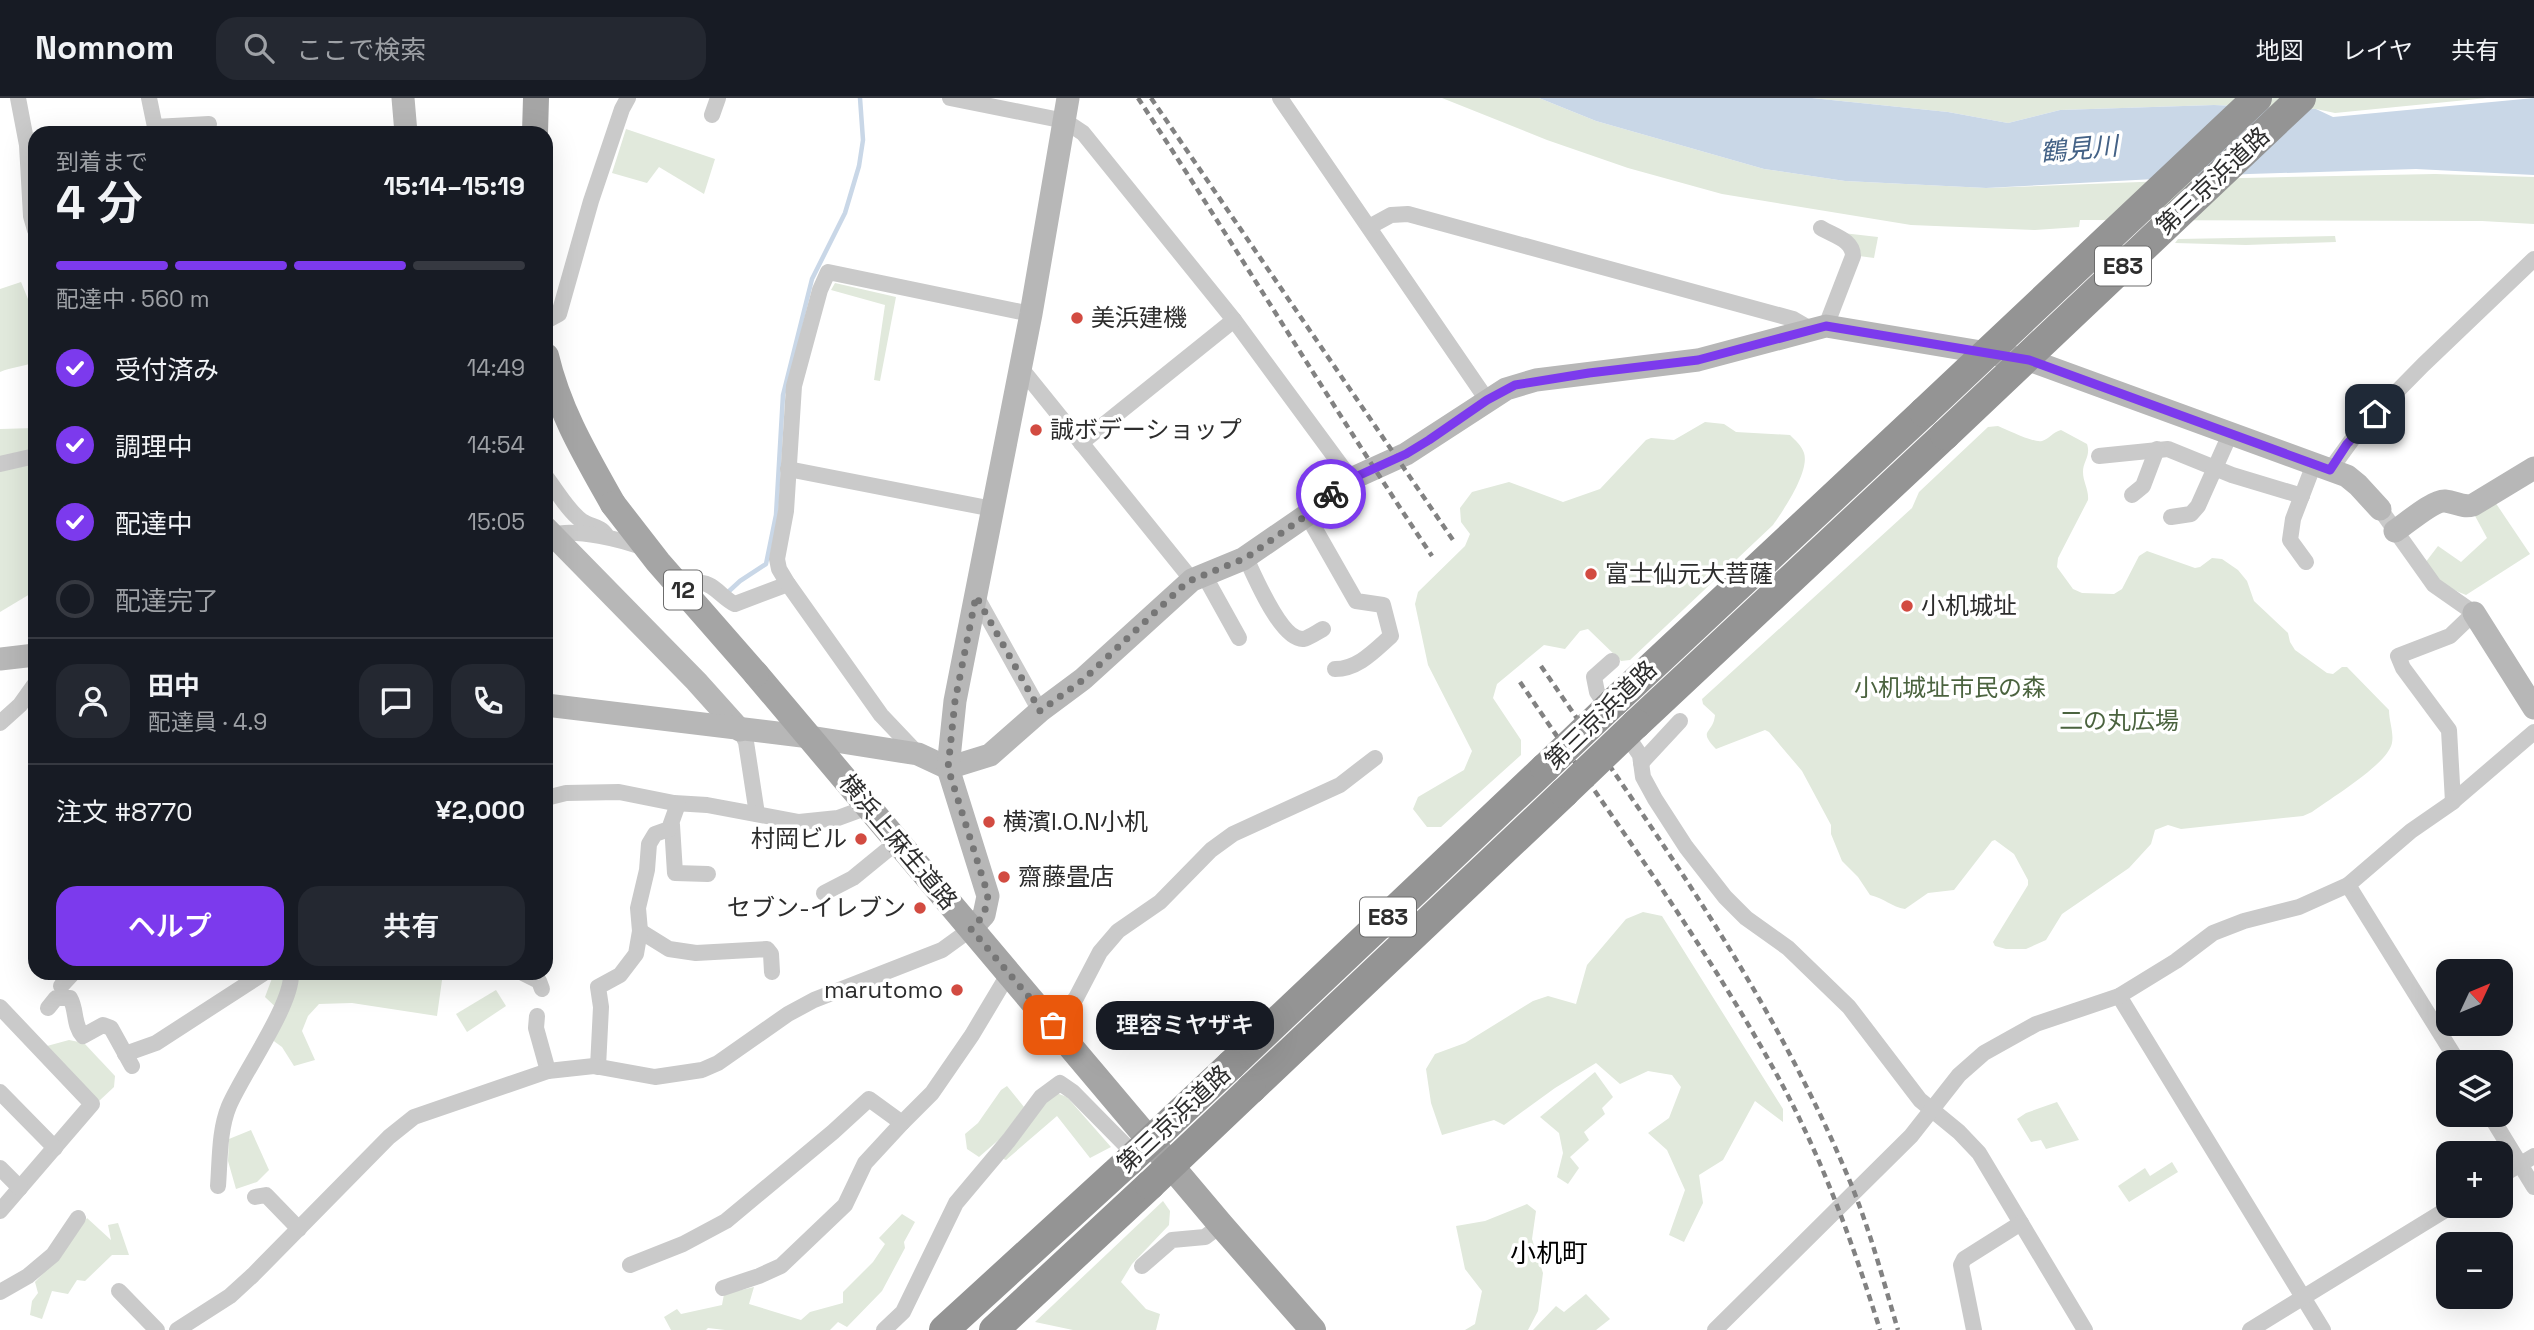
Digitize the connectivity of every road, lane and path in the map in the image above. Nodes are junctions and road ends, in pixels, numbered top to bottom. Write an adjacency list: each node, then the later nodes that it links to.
1 (18, 98): 19 (street)
2 (149, 98): 15 (street)
3 (403, 98): 17 (street)
4 (536, 98): 18 (main road)
5 (628, 98): 24 (street)
6 (718, 98): 12 (street)
7 (950, 98): 13 (street)
8 (1068, 98): 13 (street)
9 (1280, 98): 20 (street)
10 (2257, 98): 133 (highway, 第三京浜道路 / E83, bridge)
11 (2301, 98): 134 (highway, 第三京浜道路 / E83, bridge)
12 (712, 115)
13 (1065, 121): 23 (street); 25 (street)
14 (209, 124): 16 (street)
15 (155, 126)
16 (173, 126)
17 (405, 126)
18 (536, 126)
19 (28, 163)
20 (1369, 228): 26 (street); 29 (street)
21 (1821, 228): 26 (street)
22 (2534, 259): 36 (street)
23 (1031, 314): 27 (street); 38 (street)
24 (553, 317)
25 (1234, 320): 31 (street); 40 (street)
26 (1819, 328): 29 (street); 30 (street)
27 (1020, 367): 31 (street); 44 (street)
28 (553, 397): 72 (main road, 横浜上麻生道路 / 12, bridge)
29 (1487, 400): 40 (street)
30 (2231, 432): 36 (street); 39 (street)
31 (1081, 443): 54 (street)
32 (2157, 449): 33 (street); 39 (street); 42 (street)
33 (2099, 456)
34 (28, 458): 35 (street)
35 (0, 464)
36 (2322, 467): 43 (street); 45 (street)
37 (2534, 468): 48 (street)
38 (788, 469): 44 (street); 55 (street)
39 (2216, 469): 43 (street); 47 (street)
40 (1351, 479): 46 (street)
41 (553, 486): 50 (street)
42 (2132, 495)
43 (2302, 496): 53 (street)
44 (993, 509): 56 (street)
45 (2380, 509): 48 (street)
46 (1307, 515): 52 (street); 63 (street)
47 (2171, 517)
48 (2395, 531): 57 (street)
49 (553, 537): 50 (street)
50 (608, 539): 55 (street)
51 (553, 540): 70 (street)
52 (1246, 558): 54 (street); 58 (street)
53 (2306, 562)
54 (1198, 578): 59 (street); 67 (street)
55 (788, 584): 73 (street)
56 (976, 596): 67 (street); 76 (street)
57 (2474, 614): 66 (street); 78 (street)
58 (1323, 629)
59 (1239, 638)
60 (28, 655): 61 (street)
61 (0, 659)
62 (1612, 661): 75 (street)
63 (1335, 669)
64 (28, 694): 69 (street)
65 (553, 706): 70 (street)
66 (2534, 708)
67 (1040, 711): 76 (street)
68 (1680, 721): 75 (street)
69 (0, 723)
70 (740, 730): 72 (street); 81 (street)
71 (2534, 732): 78 (street)
72 (810, 737): 73 (street); 80 (main road, 横浜上麻生道路 / 12)
73 (918, 754): 76 (street)
74 (1375, 758): 101 (street)
75 (1641, 763): 106 (street)
76 (948, 768): 87 (street)
77 (553, 796): 79 (street)
78 (2453, 802): 85 (street)
79 (678, 804): 81 (street); 82 (street)
80 (868, 807): 81 (street); 83 (main road, 横浜上麻生道路 / 12)
81 (757, 814)
82 (672, 825): 84 (street); 88 (street)
83 (897, 842): 86 (street); 87 (main road, 横浜上麻生道路 / 12)
84 (708, 874)
85 (2348, 885): 97 (street); 102 (street)
86 (824, 893)
87 (971, 929): 90 (main road, 横浜上麻生道路 / 12); 103 (street)
88 (640, 931): 89 (street); 103 (street)
89 (772, 972)
90 (1009, 973): 101 (main road, 横浜上麻生道路 / 12); 107 (street)
91 (67, 980): 95 (street)
92 (253, 980): 99 (street)
93 (290, 980): 113 (street)
94 (537, 980): 96 (street)
95 (61, 986)
96 (542, 989)
97 (2119, 996): 106 (street); 128 (street)
98 (0, 1007): 109 (street)
99 (48, 1008)
100 (537, 1017): 104 (street)
101 (1053, 1025): 110 (main road, 横浜上麻生道路 / 12)
102 (2451, 1050)
103 (598, 1067): 104 (street)
104 (548, 1071): 122 (street)
105 (0, 1092): 109 (street)
106 (1930, 1110): 120 (street); 135 (street)
107 (902, 1123): 123 (street); 125 (street)
108 (2500, 1127): 111 (street)
109 (55, 1148): 115 (street)
110 (1160, 1150): 121 (main road, 横浜上麻生道路 / 12); 132 (street)
111 (2527, 1160): 114 (street)
112 (0, 1168): 115 (street)
113 (218, 1186)
114 (2534, 1187)
115 (20, 1188): 117 (street)
116 (254, 1196): 122 (street)
117 (0, 1211)
118 (2436, 1216): 128 (street)
119 (78, 1218): 127 (street)
120 (2021, 1223): 136 (street); 137 (street)
121 (1221, 1225): 124 (street); 129 (main road, 横浜上麻生道路 / 12)
122 (299, 1229): 131 (street)
123 (630, 1265)
124 (1142, 1266)
125 (723, 1288)
126 (119, 1290): 130 (street)
127 (0, 1292)
128 (2303, 1296): 138 (street); 139 (street)
129 (1308, 1328)
130 (156, 1330)
131 (177, 1330)
132 (884, 1330)
133 (943, 1330)
134 (994, 1330)
135 (1715, 1330)
136 (1974, 1330)
137 (2085, 1330)
138 (2249, 1330)
139 (2323, 1330)

